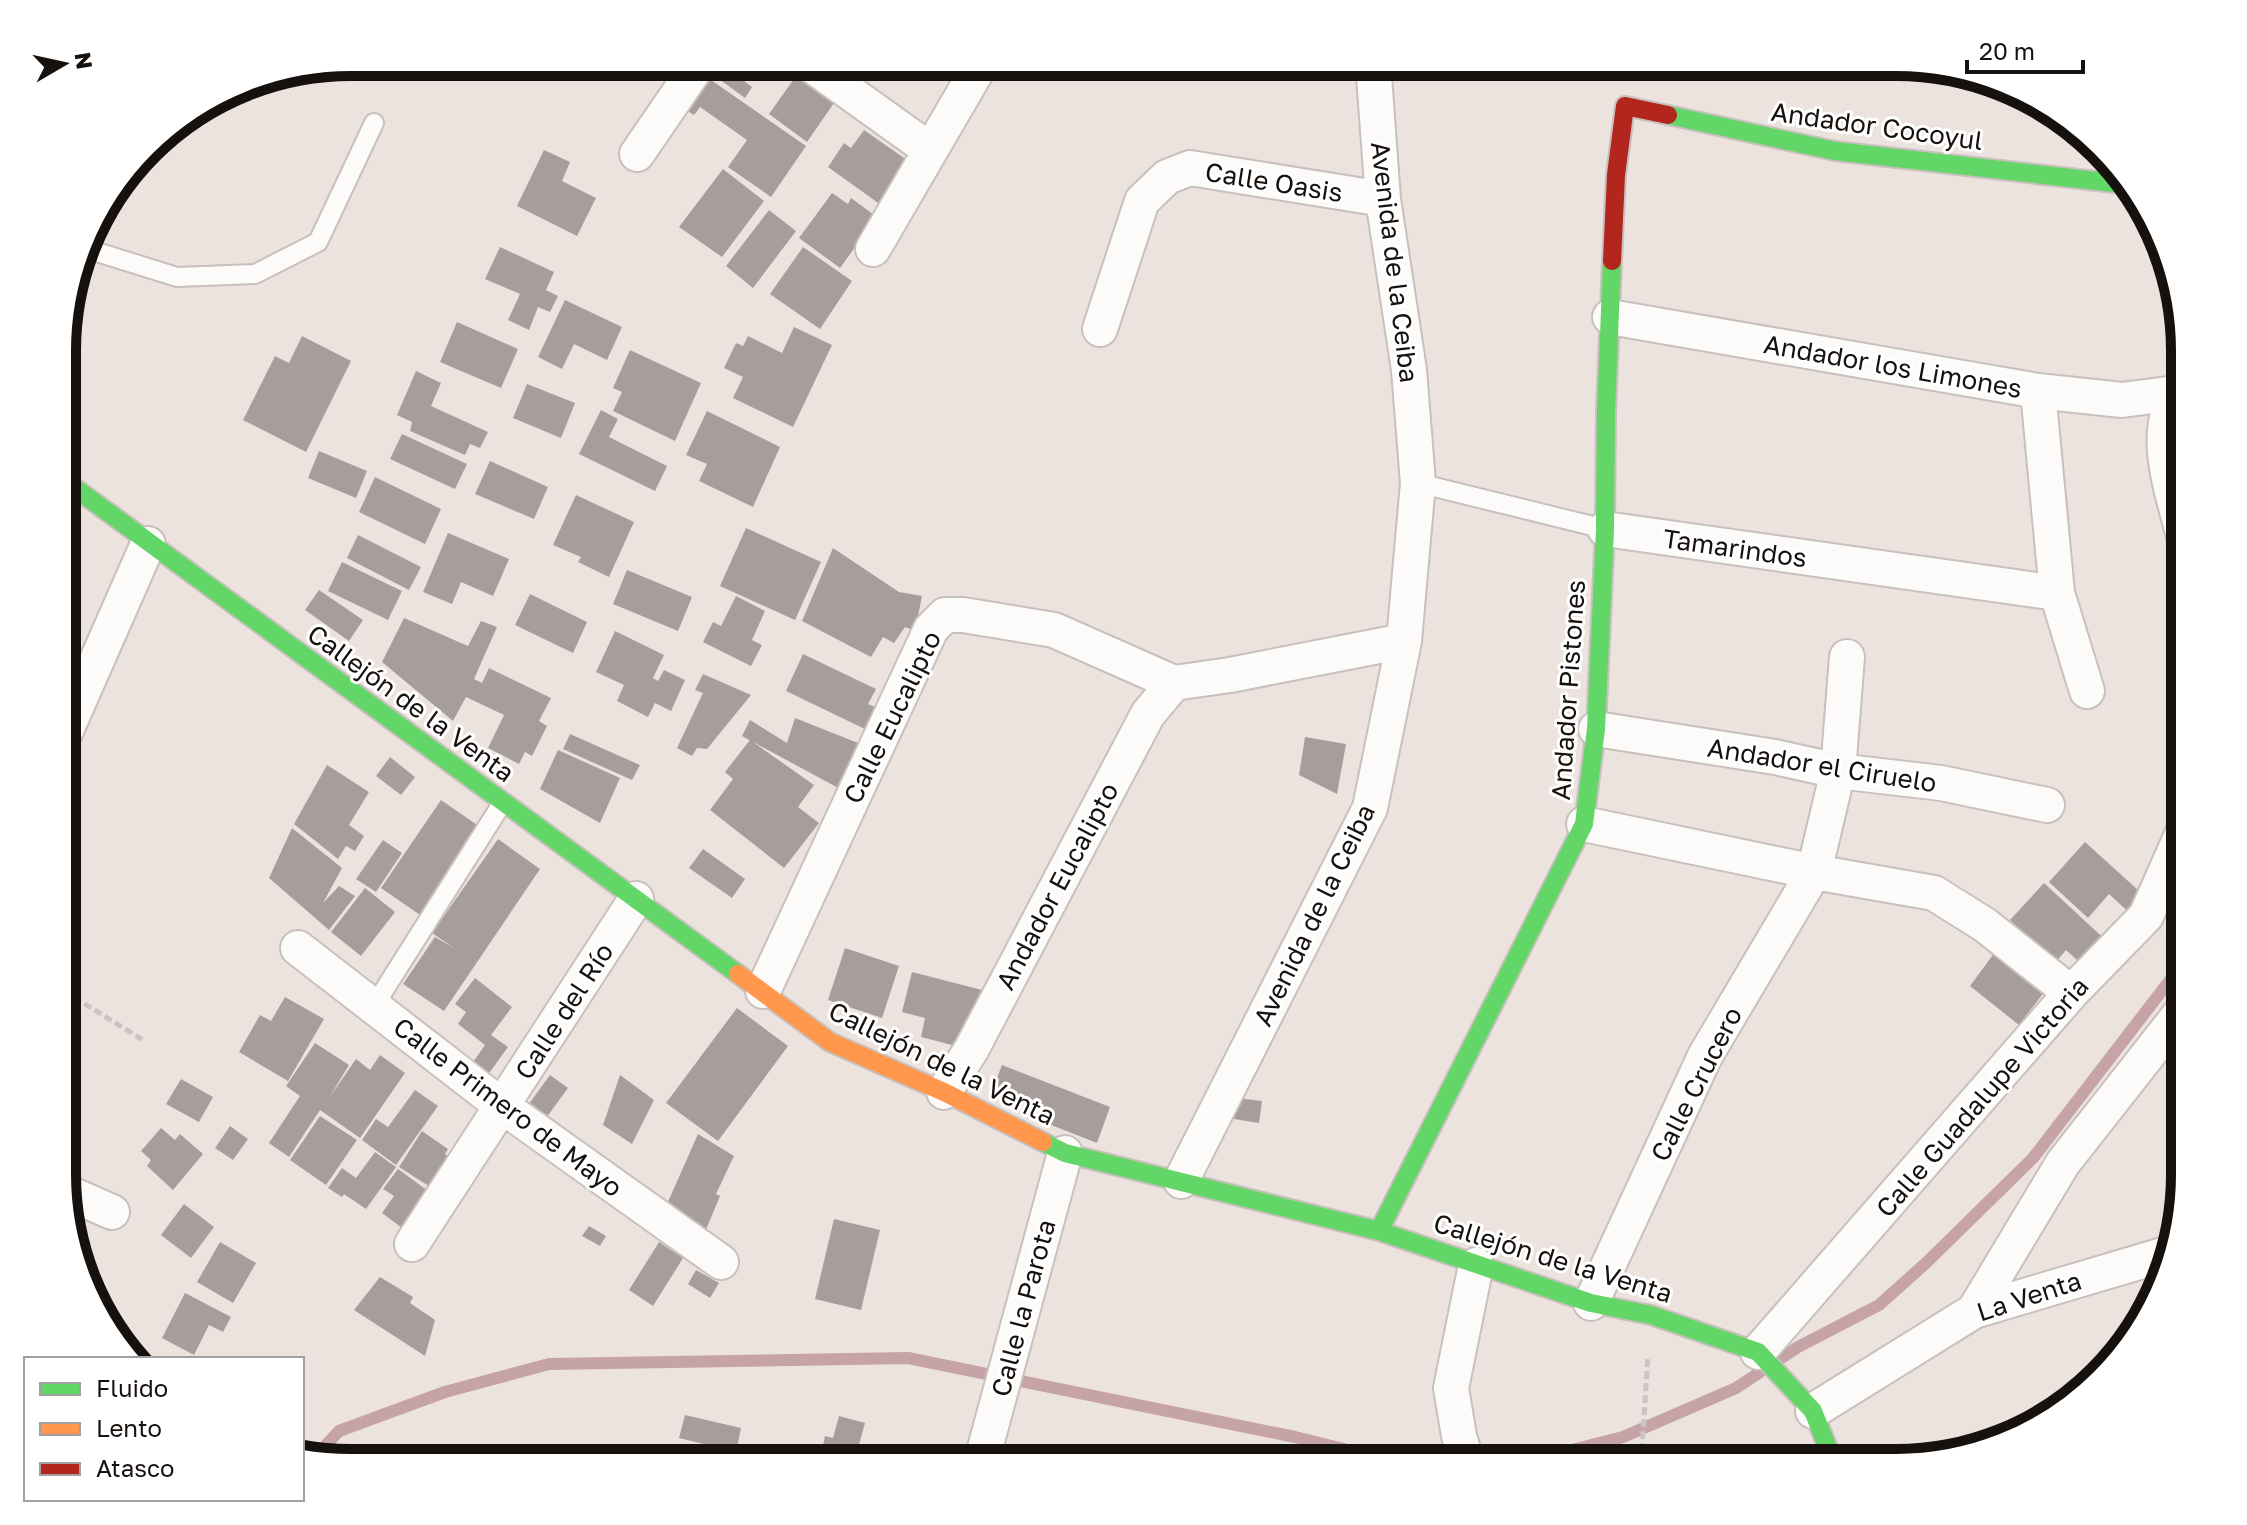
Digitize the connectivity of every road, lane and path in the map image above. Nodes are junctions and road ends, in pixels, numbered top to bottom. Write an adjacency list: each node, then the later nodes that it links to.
1 (1374, 76): 10 (street, Avenida de la Ceiba)
2 (690, 77): 8 (street)
3 (828, 77): 7 (street)
4 (973, 77): 7 (street)
5 (1625, 106): 9 (street, Andador Cocoyul); 13 (street, Andador Pistones)
6 (374, 123): 12 (lane)
7 (930, 150): 11 (street)
8 (637, 154)
9 (2114, 183)
10 (1383, 199): 14 (street, Calle Oasis); 18 (street, Avenida de la Ceiba)
11 (873, 249)
12 (95, 251)
13 (1610, 317): 16 (street, Andador los Limones); 21 (street, Andador Pistones)
14 (1100, 329)
15 (2170, 390): 16 (street, Andador los Limones)
16 (2038, 391): 23 (street)
17 (2170, 415): 19 (street)
18 (1418, 483): 21 (lane, Tamarindos); 24 (street, Avenida de la Ceiba)
19 (2170, 484)
20 (76, 489): 22 (street, Callejón de la Venta)
21 (1605, 529): 23 (street, Tamarindos); 29 (street, Andador Pistones)
22 (148, 544): 28 (street); 31 (street, Callejón de la Venta)
23 (2057, 593): 27 (street)
24 (1404, 641): 26 (street); 47 (street, Avenida de la Ceiba)
25 (1847, 657): 30 (street, Calle Crucero)
26 (1174, 683): 38 (street, Calle Eucalipto); 44 (street, Andador Eucalipto)
27 (2087, 691)
28 (76, 708)
29 (1596, 729): 30 (street, Andador el Ciruelo); 33 (street, Andador Pistones)
30 (1838, 771): 32 (street, Andador el Ciruelo); 35 (street, Calle Crucero)
31 (503, 802): 36 (street, Callejón de la Venta); 41 (lane)
32 (2047, 805)
33 (1584, 824): 35 (street); 50 (street, Andador Pistones)
34 (2170, 862): 39 (street, Calle Guadalupe Victoria)
35 (1814, 872): 39 (street); 55 (street, Calle Crucero)
36 (636, 899): 38 (street, Callejón de la Venta); 45 (street, Calle del Río)
37 (298, 948): 41 (street, Calle Primero de Mayo)
38 (763, 991): 44 (street, Callejón de la Venta)
39 (2071, 993): 58 (street, Calle Guadalupe Victoria)
40 (76, 998): 43 (path)
41 (374, 1006): 45 (street, Calle Primero de Mayo)
42 (2170, 1027): 56 (street)
43 (143, 1040)
44 (944, 1092): 46 (street, Callejón de la Venta)
45 (502, 1106): 51 (street, Calle del Río); 53 (street, Calle Primero de Mayo)
46 (1065, 1153): 47 (street, Callejón de la Venta); 63 (street, Calle la Parota)
47 (1181, 1181): 50 (street, Callejón de la Venta)
48 (77, 1197): 49 (street)
49 (112, 1212)
50 (1379, 1231): 54 (street, Callejón de la Venta)
51 (412, 1244)
52 (2158, 1256): 56 (street, La Venta)
53 (721, 1262)
54 (1476, 1265): 55 (street, Callejón de la Venta); 60 (street)
55 (1591, 1303): 57 (street, Callejón de la Venta)
56 (1974, 1311): 59 (street, La Venta)
57 (1651, 1315): 58 (street, Callejón de la Venta); 61 (path)
58 (1763, 1355): 59 (street, Callejón de la Venta)
59 (1813, 1411): 62 (street, Callejón de la Venta)
60 (1463, 1448)
61 (1642, 1448)
62 (1828, 1448)
63 (985, 1449)

